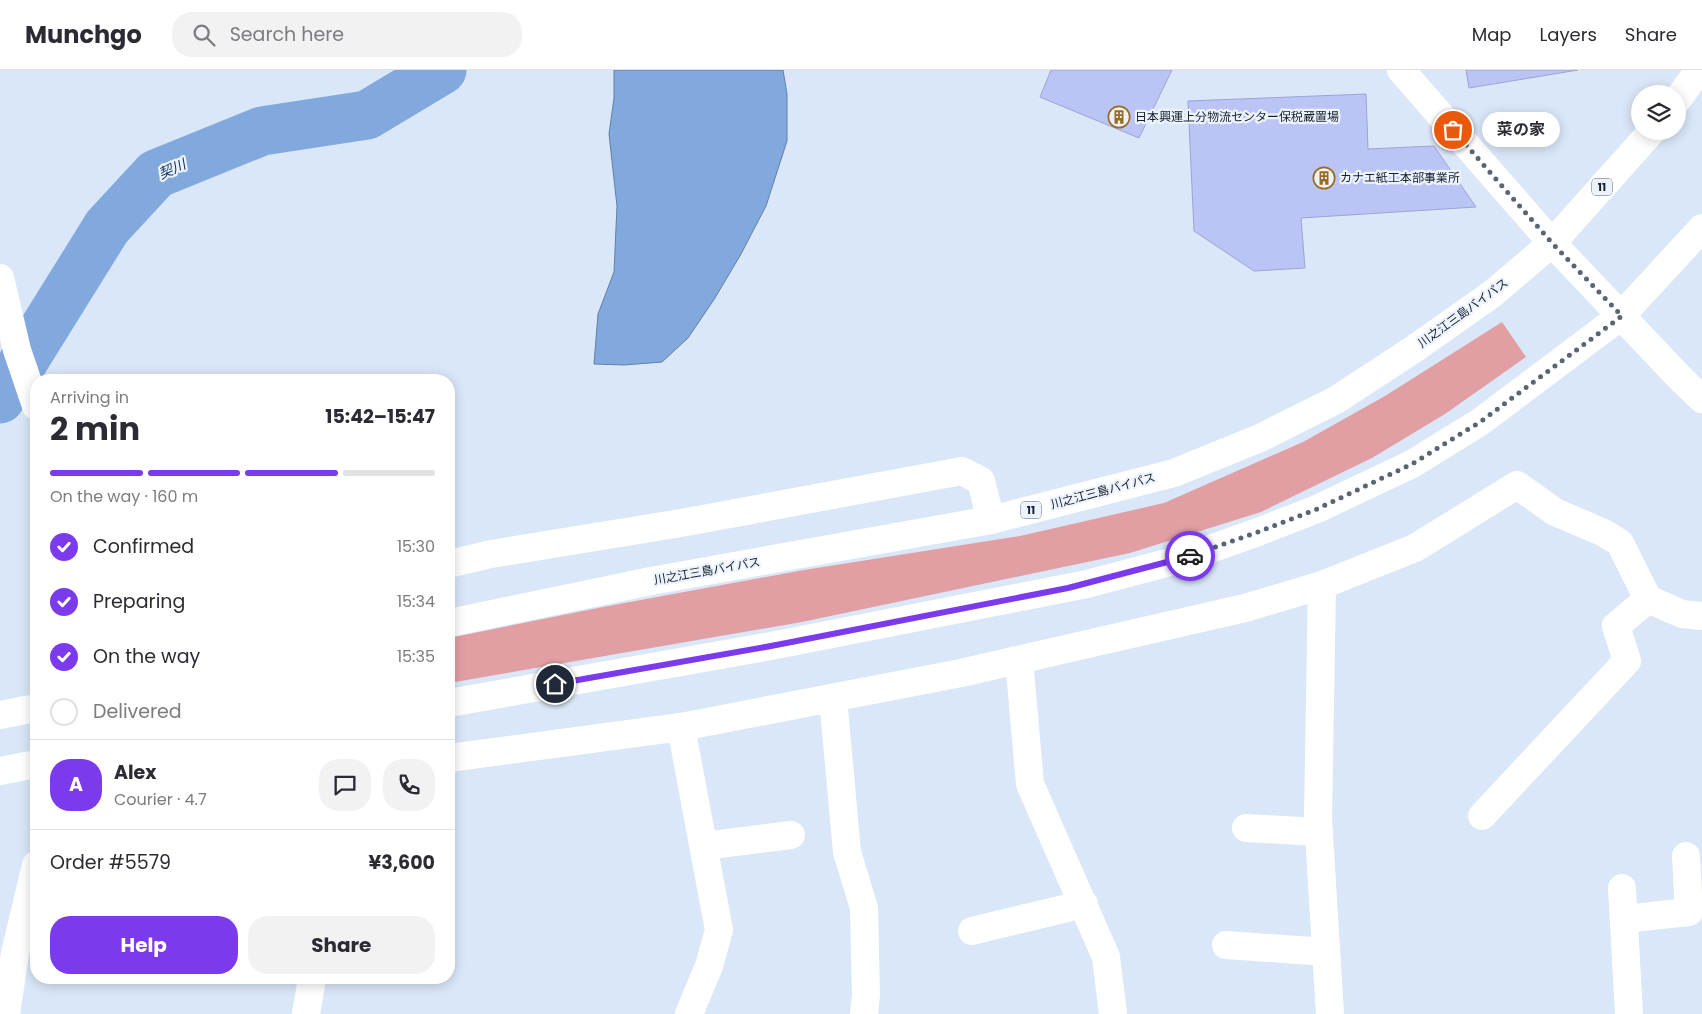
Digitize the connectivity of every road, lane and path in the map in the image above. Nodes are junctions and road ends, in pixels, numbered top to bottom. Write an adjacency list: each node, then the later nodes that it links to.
1 (1401, 70): 6 (main road)
2 (1699, 70): 3 (main road)
3 (1686, 88)
4 (1644, 140): 6 (main road, 川之江三島バイパス / 11)
5 (1702, 228): 8 (main road)
6 (1552, 243): 8 (main road); 11 (main road, 川之江三島バイパス / 11)
7 (0, 278): 9 (main road)
8 (1622, 316): 10 (main road); 19 (main road)
9 (30, 388)
10 (1702, 399)
11 (991, 520): 12 (main road); 16 (main road, 川之江三島バイパス / 11)
12 (455, 563)
13 (1322, 585): 14 (main road); 17 (main road); 28 (main road)
14 (1648, 599): 15 (main road); 26 (main road)
15 (1702, 616)
16 (455, 622)
17 (1018, 660): 18 (main road); 34 (main road)
18 (833, 698): 22 (main road); 43 (main road)
19 (455, 702)
20 (30, 709): 21 (main road)
21 (0, 715)
22 (681, 727): 23 (main road); 30 (main road)
23 (455, 757)
24 (30, 765): 25 (main road)
25 (0, 771)
26 (1482, 816)
27 (1246, 828): 28 (main road)
28 (1319, 832): 38 (main road)
29 (791, 835): 30 (main road)
30 (704, 846): 42 (main road)
31 (1686, 856): 35 (main road)
32 (1622, 888): 35 (main road)
33 (30, 890): 40 (main road)
34 (1084, 904): 36 (main road); 44 (main road)
35 (1624, 919): 46 (main road)
36 (972, 931)
37 (1226, 945): 38 (main road)
38 (1326, 952): 45 (main road)
39 (311, 984): 41 (main road)
40 (6, 1014)
41 (306, 1014)
42 (689, 1014)
43 (864, 1014)
44 (1113, 1014)
45 (1330, 1014)
46 (1629, 1014)

